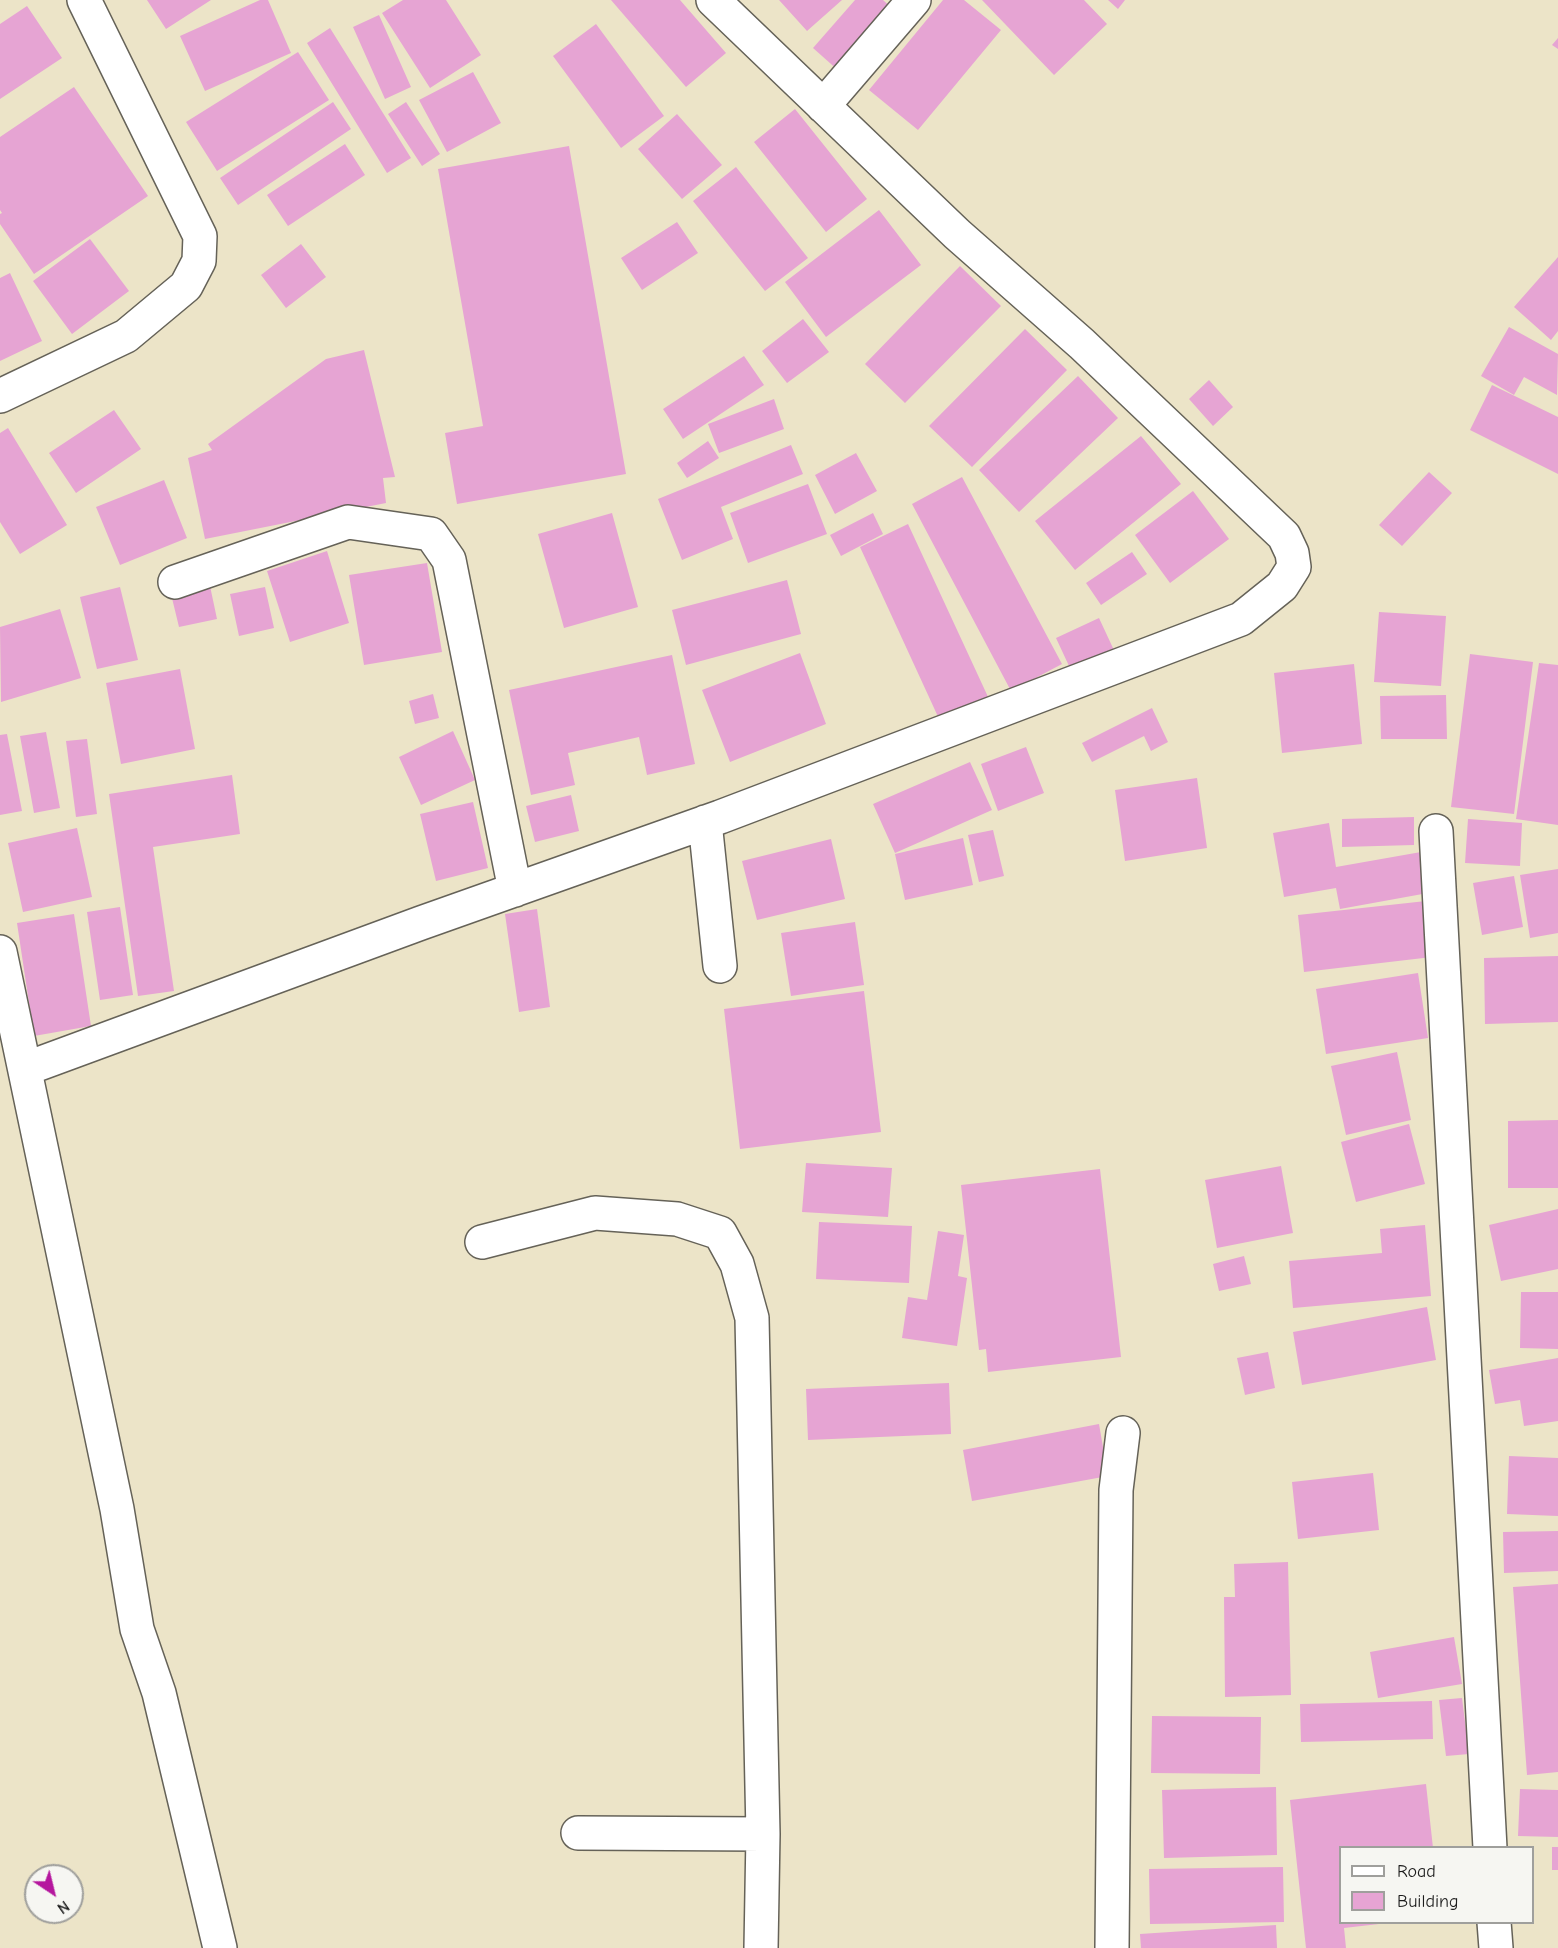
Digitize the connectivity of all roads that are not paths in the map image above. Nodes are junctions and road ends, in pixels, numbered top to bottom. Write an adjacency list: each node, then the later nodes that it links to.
1 (84, 0): 5 (street)
2 (713, 0): 4 (street)
3 (914, 0): 4 (street)
4 (823, 106): 7 (street)
5 (0, 396)
6 (175, 582): 9 (street)
7 (705, 822): 9 (street); 11 (street)
8 (1436, 831): 17 (street)
9 (515, 890): 12 (street)
10 (0, 952): 12 (street)
11 (720, 966)
12 (25, 1069): 19 (street)
13 (482, 1242): 16 (street)
14 (1123, 1433): 21 (street)
15 (578, 1833): 16 (street)
16 (762, 1834): 20 (street)
17 (1490, 1846)
18 (1494, 1924): 22 (street)
19 (219, 1948)
20 (761, 1948)
21 (1112, 1948)
22 (1496, 1948)

